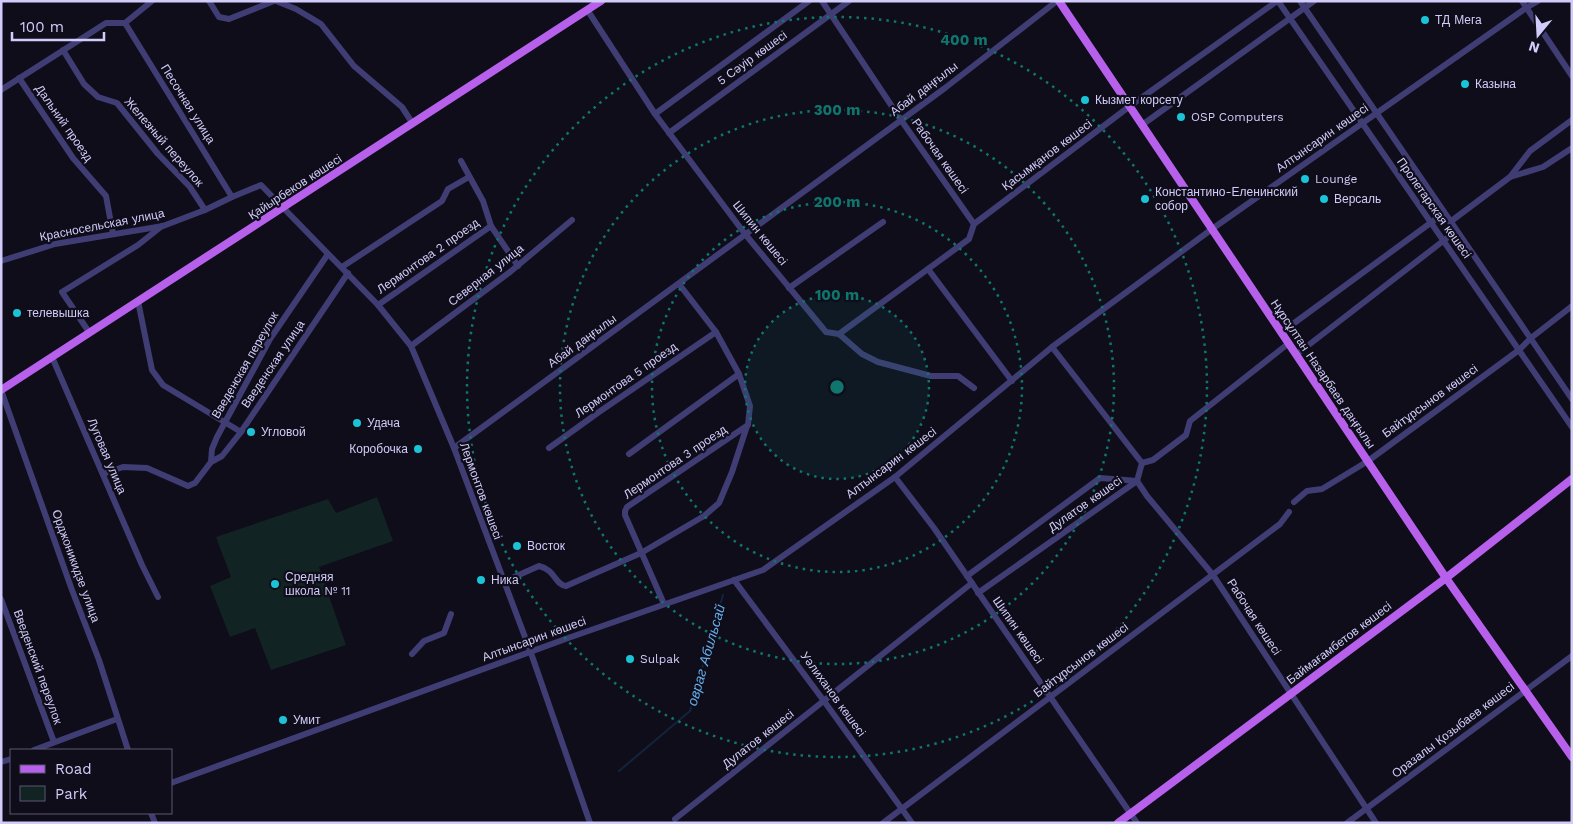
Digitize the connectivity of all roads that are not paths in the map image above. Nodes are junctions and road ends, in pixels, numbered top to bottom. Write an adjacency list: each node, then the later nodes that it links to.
1 (152, 1): 19 (street)
2 (209, 1): 3 (street)
3 (275, 1): 30 (street)
4 (601, 1): 16 (main road, Қайырбеков көшесі)
5 (809, 1): 26 (street, 5 Сәуір көшесі)
6 (822, 1): 17 (street, Рабочая көшесі)
7 (849, 1): 17 (street, 5 Сәуір көшесі)
8 (1058, 1): 24 (main road, Нұрсұлтан Назарбаев даңғылы); 27 (street, Абай даңғылы)
9 (1277, 1): 18 (street, Пролетарская көшесі); 24 (street, Қасымқанов көшесі)
10 (1300, 1): 14 (street, Пролетарская көшесі)
11 (1314, 1): 14 (street)
12 (1522, 1): 15 (street)
13 (1538, 1): 15 (street, Алтынсарин көшесі)
14 (1304, 8): 18 (street); 25 (street, Пролетарская көшесі)
15 (1526, 8): 21 (street); 25 (street, Алтынсарин көшесі)
16 (588, 11): 26 (street, Шипин көшесі); 30 (main road, Қайырбеков көшесі)
17 (831, 14): 27 (street, Рабочая көшесі); 32 (street, 5 Сәуір көшесі)
18 (1290, 19): 29 (street, Пролетарская көшесі); 31 (street)
19 (125, 24): 20 (street); 37 (street, Песочная улица)
20 (63, 50): 22 (street); 39 (street, Железный переулок)
21 (1572, 76)
22 (19, 78): 23 (street); 50 (street, Дальний проезд)
23 (1, 90)
24 (1130, 106): 31 (main road, Нұрсұлтан Назарбаев даңғылы); 45 (street, Қасымқанов көшесі)
25 (1376, 113): 29 (street, Алтынсарин көшесі); 40 (street, Пролетарская көшесі)
26 (655, 114): 32 (street, Шипин көшесі)
27 (901, 120): 45 (street, Рабочая көшесі); 51 (street, Абай даңғылы)
28 (1572, 120): 36 (street)
29 (1362, 123): 44 (street, Пролетарская көшесі); 48 (street, Алтынсарин көшесі)
30 (413, 124): 38 (main road, Қайырбеков көшесі)
31 (1142, 124): 48 (main road, Нұрсұлтан Назарбаев даңғылы)
32 (669, 133): 51 (street, Шипин көшесі)
33 (1572, 148): 36 (street)
34 (460, 161): 35 (street)
35 (470, 177): 47 (street); 56 (street)
36 (1510, 177): 43 (street)
37 (232, 197): 38 (street, Красносельская улица); 39 (street, Красносельская улица)
38 (283, 208): 53 (street, Лермонтов көшесі); 61 (main road, Қайырбеков көшесі)
39 (205, 210): 46 (street, Красносельская улица)
40 (1444, 214): 43 (street, Пролетарская көшесі); 44 (street)
41 (572, 220): 55 (street, Северная улица)
42 (882, 222): 60 (street)
43 (1450, 222): 49 (street, Пролетарская көшесі)
44 (1431, 223): 52 (street, Пролетарская көшесі); 66 (street)
45 (974, 224): 57 (street, Қасымқанов көшесі)
46 (163, 226): 50 (street, Красносельская улица); 64 (street)
47 (490, 226): 55 (street); 62 (street, Лермонтова 2 проезд)
48 (1212, 229): 66 (main road, Нұрсұлтан Назарбаев даңғылы); 71 (street, Алтынсарин көшесі)
49 (1456, 231): 52 (street); 68 (street, Пролетарская көшесі)
50 (113, 234): 54 (street, Красносельская улица)
51 (745, 234): 59 (street, Абай даңғылы); 60 (street, Шипин көшесі)
52 (1443, 241): 72 (street, Пролетарская көшесі); 73 (street)
53 (328, 254): 56 (street, Лермонтов көшесі); 80 (street, Введенская переулок)
54 (1, 261)
55 (518, 266): 70 (street, Северная улица)
56 (342, 267): 58 (street, Лермонтов көшесі)
57 (928, 269): 67 (street, Қасымқанов көшесі); 76 (street)
58 (348, 273): 62 (street, Лермонтов көшесі); 83 (street, Введенская улица)
59 (678, 284): 65 (street); 84 (street, Абай даңғылы)
60 (789, 288): 67 (street, Шипин көшесі)
61 (138, 301): 64 (main road, Қайырбеков көшесі); 80 (street)
62 (378, 305): 70 (street, Лермонтов көшесі)
63 (1572, 306): 68 (street, Байтұрсынов көшесі)
64 (89, 332): 74 (main road, Қайырбеков көшесі)
65 (716, 332): 75 (street); 85 (street, Лермонтова 5 проезд)
66 (1282, 332): 69 (main road, Нұрсұлтан Назарбаев даңғылы)
67 (839, 334): 77 (street, Шипин көшесі)
68 (1531, 338): 72 (street, Байтұрсынов көшесі); 79 (street, Пролетарская көшесі)
69 (1289, 343): 73 (main road, Нұрсұлтан Назарбаев даңғылы); 89 (street)
70 (411, 346): 84 (street, Лермонтов көшесі)
71 (1052, 347): 76 (street, Алтынсарин көшесі); 89 (street)
72 (1519, 350): 82 (street, Пролетарская көшесі); 87 (street, Байтұрсынов көшесі)
73 (1297, 354): 87 (main road, Нұрсұлтан Назарбаев даңғылы)
74 (52, 356): 78 (main road, Қайырбеков көшесі); 90 (street, Луговая улица)
75 (739, 374): 81 (street); 86 (street)
76 (1012, 381): 91 (street, Алтынсарин көшесі)
77 (974, 388)
78 (1, 390): 115 (street, Орджоникидзе улица)
79 (1572, 399)
80 (225, 422): 83 (street); 88 (street, Введенская переулок)
81 (747, 426): 96 (street); 96 (street, Лермонтова 3 проезд)
82 (1572, 427)
83 (241, 432): 88 (street, Введенская улица)
84 (454, 448): 101 (street, Лермонтов көшесі)
85 (549, 448)
86 (629, 454)
87 (1368, 461): 94 (street, Байтұрсынов көшесі); 99 (main road, Нұрсұлтан Назарбаев даңғылы)
88 (211, 462): 90 (street, Введенская переулок)
89 (1141, 466): 92 (street)
90 (102, 474): 104 (street, Луговая улица)
91 (895, 477): 98 (street, Шипин көшесі); 100 (street, Алтынсарин көшесі)
92 (1138, 479): 97 (street, Рабочая көшесі); 98 (street, Дулатов көшесі); 103 (street, Дулатов көшесі)
93 (1572, 479): 99 (main road, Баймағамбетов көшесі)
94 (1294, 502)
95 (1289, 512): 97 (street, Байтұрсынов көшесі)
96 (641, 553): 101 (street); 106 (street, Лермонтова 3 проезд)
97 (1213, 575): 112 (street, Рабочая көшесі); 113 (street, Байтұрсынов көшесі)
98 (967, 576): 102 (street, Шипин көшесі)
99 (1446, 578): 111 (main road, Нұрсұлтан Назарбаев даңғылы); 112 (main road, Баймағамбетов көшесі)
100 (734, 580): 106 (street, Алтынсарин көшесі); 114 (street, Уәлиханов көшесі)
101 (503, 582): 108 (street, Лермонтов көшесі)
102 (972, 583): 103 (street, Шипин көшесі); 114 (street, Дулатов көшесі)
103 (978, 593): 113 (street, Шипин көшесі)
104 (158, 597)
105 (1, 599): 116 (street, Введенский переулок)
106 (664, 604): 108 (street, Алтынсарин көшесі)
107 (451, 614): 109 (street)
108 (530, 653): 120 (street, Алтынсарин көшесі); 125 (street, Лермонтов көшесі)
109 (412, 654)
110 (1572, 656): 111 (street, Оразалы Қозыбаев көшесі)
111 (1525, 691): 119 (main road, Нұрсұлтан Назарбаев даңғылы); 122 (street, Оразалы Қозыбаев көшесі)
112 (1290, 694): 122 (street, Рабочая көшесі); 123 (main road, Баймағамбетов көшесі)
113 (1050, 697): 121 (street, Байтұрсынов көшесі); 123 (street, Шипин көшесі)
114 (824, 700): 121 (street, Уәлиханов көшесі); 124 (street, Дулатов көшесі)
115 (117, 719): 116 (street); 118 (street, Орджоникидзе улица)
116 (54, 742): 117 (street)
117 (36, 749)
118 (128, 749)
119 (1572, 757)
120 (172, 783)
121 (902, 809): 126 (street, Байтұрсынов көшесі); 127 (street, Уәлиханов көшесі)
122 (1366, 809): 130 (street, Оразалы Қозыбаев көшесі); 131 (street, Рабочая көшесі)
123 (1131, 813): 128 (main road, Баймағамбетов көшесі); 129 (street, Шипин көшесі)
124 (675, 818)
125 (590, 823)
126 (883, 823)
127 (912, 823)
128 (1118, 823)
129 (1137, 823)
130 (1347, 823)
131 (1376, 823)

